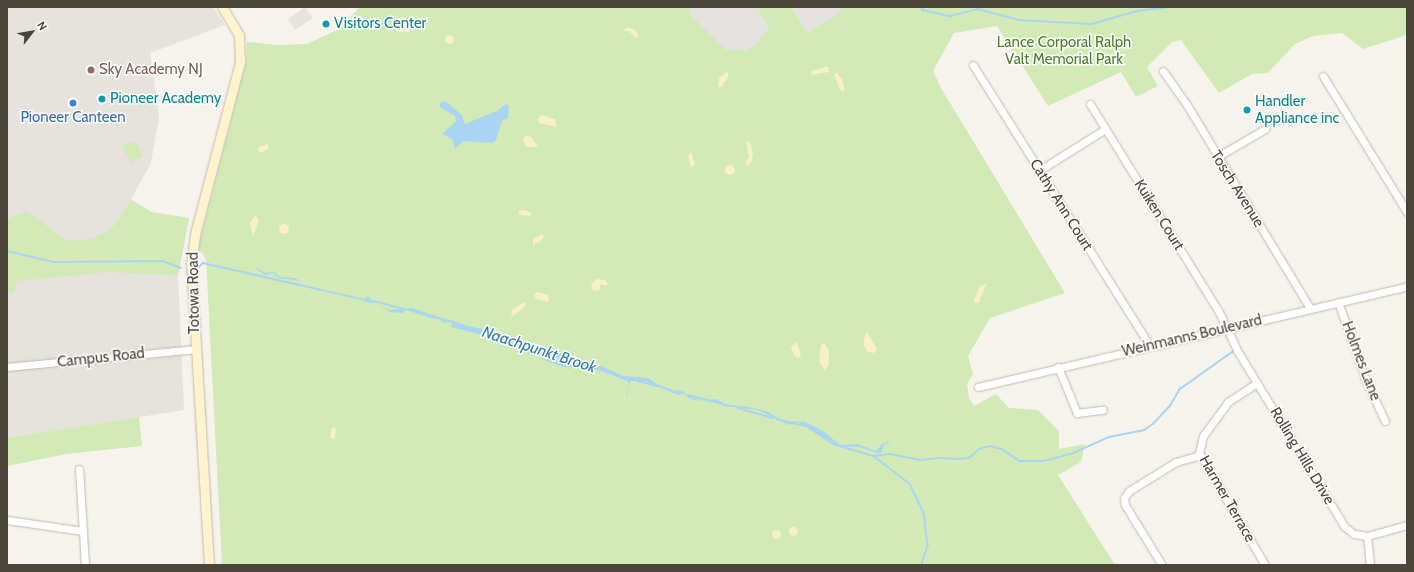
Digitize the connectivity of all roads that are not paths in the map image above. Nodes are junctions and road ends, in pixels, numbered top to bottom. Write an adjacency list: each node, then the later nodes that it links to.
1 (222, 7): 16 (main road, Totowa Road)
2 (973, 65): 9 (street, Cathy Ann Court)
3 (1163, 71): 8 (street, Tosch Avenue)
4 (1323, 76): 10 (street)
5 (1090, 104): 7 (street, Kuiken Court)
6 (1265, 128): 8 (street)
7 (1105, 129): 9 (street); 14 (street, Kuiken Court)
8 (1217, 157): 13 (street, Tosch Avenue)
9 (1040, 170): 15 (street, Cathy Ann Court)
10 (1407, 212)
11 (1407, 286): 12 (street, Weinmanns Boulevard)
12 (1338, 302): 13 (street, Weinmanns Boulevard); 22 (street, Holmes Lane)
13 (1310, 308): 14 (street, Weinmanns Boulevard)
14 (1228, 327): 15 (street, Weinmanns Boulevard); 19 (street, Rolling Hills Drive)
15 (1150, 346): 18 (street, Weinmanns Boulevard)
16 (196, 349): 17 (street, Campus Road); 30 (main road, Totowa Road)
17 (7, 367)
18 (1058, 368): 20 (street, Weinmanns Boulevard); 21 (street)
19 (1257, 383): 23 (street, Harmer Terrace); 28 (street, Rolling Hills Drive)
20 (978, 387)
21 (1103, 410)
22 (1385, 421)
23 (1200, 455): 31 (street); 32 (street, Harmer Terrace)
24 (79, 469): 27 (street)
25 (7, 520): 27 (street)
26 (1407, 525): 28 (street)
27 (83, 531): 29 (street)
28 (1367, 536): 33 (street)
29 (85, 565)
30 (208, 565)
31 (1162, 565)
32 (1265, 565)
33 (1370, 565)

